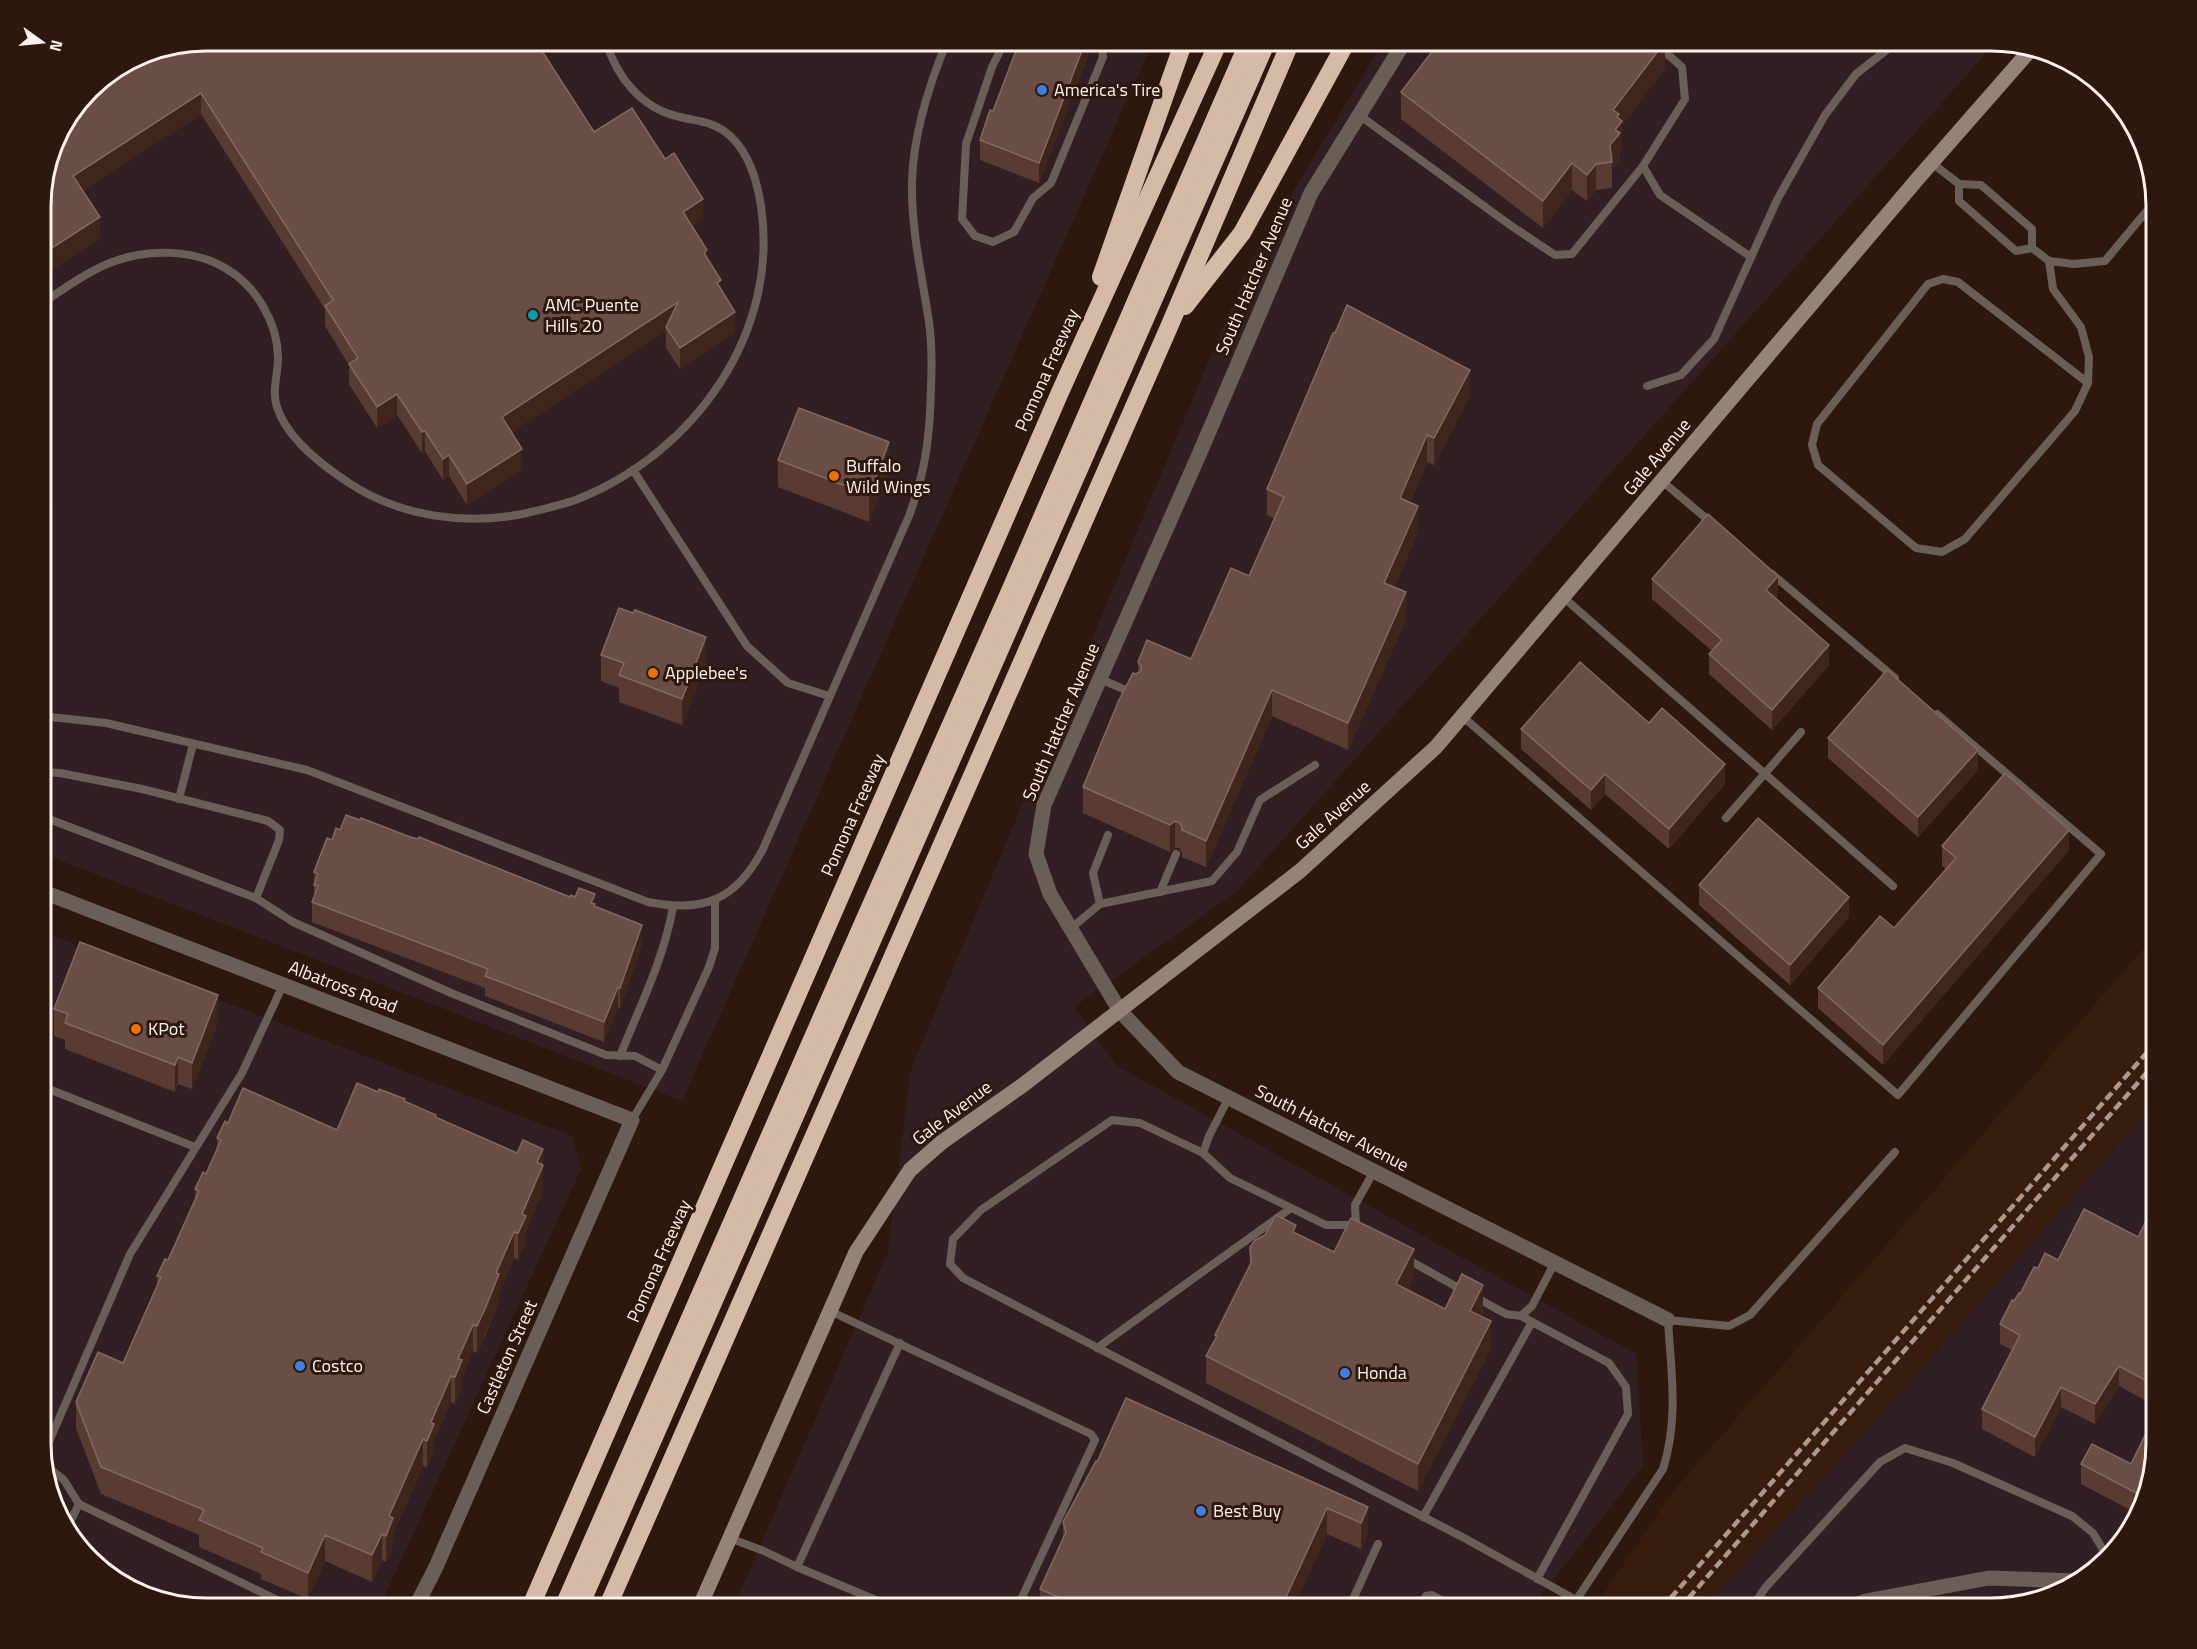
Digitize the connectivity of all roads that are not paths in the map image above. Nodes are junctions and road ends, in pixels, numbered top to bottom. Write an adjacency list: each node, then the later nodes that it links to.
1 (609, 51): 28 (lane)
2 (943, 51): 36 (lane)
3 (1000, 51): 4 (lane)
4 (1103, 51)
5 (1180, 51): 27 (highway)
6 (1214, 51): 27 (highway, Pomona Freeway)
7 (1244, 51): 94 (highway)
8 (1262, 51): 95 (highway)
9 (1286, 51): 24 (highway)
10 (1341, 51): 24 (highway)
11 (1398, 51): 15 (street, South Hatcher Avenue)
12 (1664, 51): 17 (lane)
13 (1884, 51): 21 (lane)
14 (2026, 55): 16 (main road, Gale Avenue)
15 (1359, 115): 17 (lane); 33 (street, South Hatcher Avenue)
16 (1932, 162): 18 (lane); 29 (main road, Gale Avenue)
17 (1643, 166): 21 (lane)
18 (1959, 184): 20 (lane); 20 (lane)
19 (2146, 213): 22 (lane)
20 (2032, 248): 22 (lane)
21 (1751, 257): 26 (lane)
22 (2049, 261): 25 (lane)
23 (51, 298): 28 (lane)
24 (1169, 327): 96 (highway)
25 (2088, 383): 25 (lane)
26 (1647, 386)
27 (1061, 390): 93 (highway, Pomona Freeway)
28 (633, 470): 36 (lane)
29 (1662, 481): 30 (lane); 32 (main road, Gale Avenue)
30 (1723, 533)
31 (1767, 570): 34 (lane)
32 (1563, 597): 38 (main road, Gale Avenue); 44 (lane)
33 (1100, 679): 35 (lane); 57 (street, South Hatcher Avenue)
34 (1901, 684)
35 (1135, 694)
36 (830, 696): 54 (lane)
37 (1928, 707): 38 (lane)
38 (1462, 716): 59 (main road, Gale Avenue)
39 (51, 717): 41 (lane)
40 (1801, 732): 44 (lane)
41 (194, 744): 45 (lane); 56 (lane)
42 (1315, 765): 51 (lane)
43 (51, 773): 45 (lane)
44 (1765, 773): 46 (lane); 50 (lane)
45 (180, 799): 53 (lane)
46 (1726, 818)
47 (51, 820): 53 (lane)
48 (1108, 835): 55 (lane)
49 (1176, 854): 51 (lane)
50 (1893, 886)
51 (1160, 892): 55 (lane)
52 (51, 895): 58 (street, Albatross Road)
53 (256, 897): 60 (lane)
54 (715, 900): 56 (lane); 61 (lane)
55 (1100, 904): 57 (lane)
56 (673, 907): 60 (lane)
57 (1070, 929): 59 (street, South Hatcher Avenue)
58 (283, 985): 64 (street, Albatross Road); 65 (lane)
59 (1120, 1011): 63 (street, South Hatcher Avenue); 74 (main road, Gale Avenue)
60 (620, 1056): 61 (lane)
61 (662, 1070): 64 (lane)
62 (51, 1090): 65 (lane)
63 (1229, 1097): 67 (lane); 68 (street, South Hatcher Avenue)
64 (632, 1120): 92 (street, Castleton Street)
65 (195, 1147): 80 (lane)
66 (1895, 1152): 76 (lane)
67 (1203, 1153): 69 (lane); 79 (lane)
68 (1374, 1171): 70 (lane); 73 (street, South Hatcher Avenue)
69 (1292, 1208): 70 (lane); 79 (lane)
70 (1356, 1225): 71 (lane)
71 (1371, 1239)
72 (1392, 1251): 75 (lane)
73 (1555, 1262): 75 (lane); 76 (street, South Hatcher Avenue)
74 (830, 1311): 78 (lane); 85 (main road, Gale Avenue)
75 (1521, 1316): 77 (lane)
76 (1668, 1320): 102 (lane)
77 (1532, 1322): 83 (lane); 89 (lane)
78 (900, 1343): 88 (lane); 99 (lane)
79 (1097, 1348): 83 (lane)
80 (51, 1437)
81 (54, 1472): 82 (lane)
82 (79, 1504): 84 (lane); 91 (lane)
83 (1423, 1516): 89 (lane)
84 (71, 1519)
85 (729, 1538): 88 (lane); 97 (main road, Gale Avenue)
86 (1378, 1544): 100 (lane)
87 (2104, 1549): 103 (lane)
88 (797, 1567): 98 (lane)
89 (1537, 1579): 101 (lane)
90 (2063, 1581): 104 (street)
91 (273, 1598)
92 (419, 1598)
93 (534, 1598)
94 (567, 1598)
95 (583, 1598)
96 (611, 1598)
97 (703, 1598)
98 (871, 1598)
99 (1022, 1598)
100 (1354, 1598)
101 (1572, 1598)
102 (1577, 1598)
103 (1759, 1598)
104 (1882, 1598)

